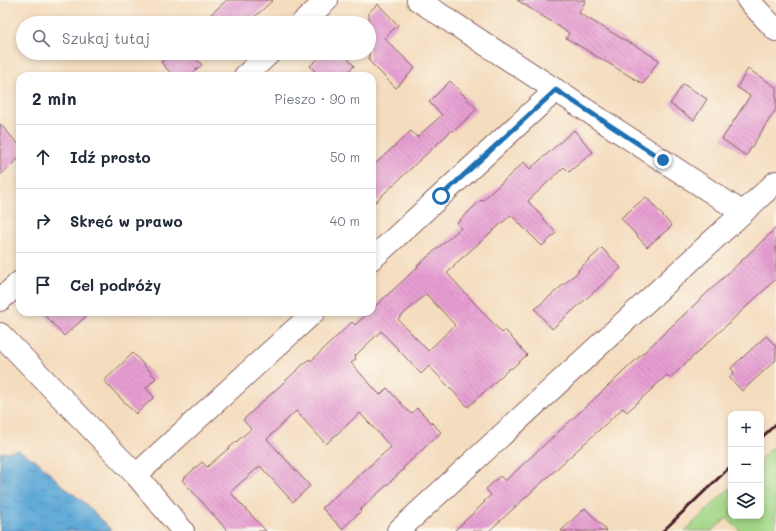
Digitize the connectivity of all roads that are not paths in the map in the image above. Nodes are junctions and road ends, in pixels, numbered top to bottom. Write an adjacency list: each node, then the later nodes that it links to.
1 (327, 0): 4 (street)
2 (418, 0): 8 (street)
3 (748, 0): 5 (street)
4 (310, 16)
5 (776, 30)
6 (262, 60): 7 (street)
7 (249, 72)
8 (556, 90): 10 (street); 11 (street)
9 (776, 182): 10 (street)
10 (743, 213): 18 (street)
11 (376, 255)
12 (16, 286): 13 (street)
13 (0, 300)
14 (310, 316): 16 (street)
15 (0, 334): 16 (street)
16 (136, 475): 17 (street)
17 (183, 531)
18 (398, 531)

